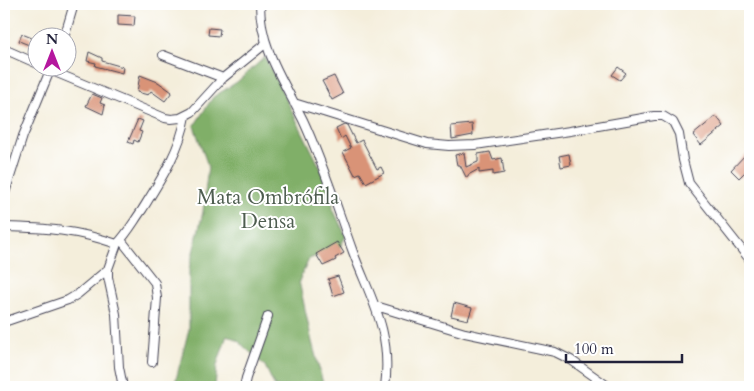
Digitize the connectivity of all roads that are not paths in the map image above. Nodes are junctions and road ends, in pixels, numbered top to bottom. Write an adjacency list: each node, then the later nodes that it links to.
1 (74, 4): 3 (street)
2 (260, 4): 4 (street)
3 (67, 28)
4 (265, 44): 10 (street); 11 (street)
5 (4, 49): 7 (street)
6 (163, 55): 10 (street)
7 (28, 60)
8 (45, 78): 13 (street)
9 (72, 78): 12 (street)
10 (223, 78): 12 (street)
11 (294, 103): 16 (street); 18 (street)
12 (186, 116): 15 (street)
13 (4, 196)
14 (4, 227): 15 (street)
15 (119, 242): 17 (street); 21 (street)
16 (750, 260)
17 (108, 269): 20 (street); 22 (street)
18 (376, 306): 24 (street); 25 (street)
19 (268, 316): 23 (street)
20 (4, 322)
21 (152, 362)
22 (123, 387)
23 (244, 387)
24 (385, 387)
25 (610, 387)

